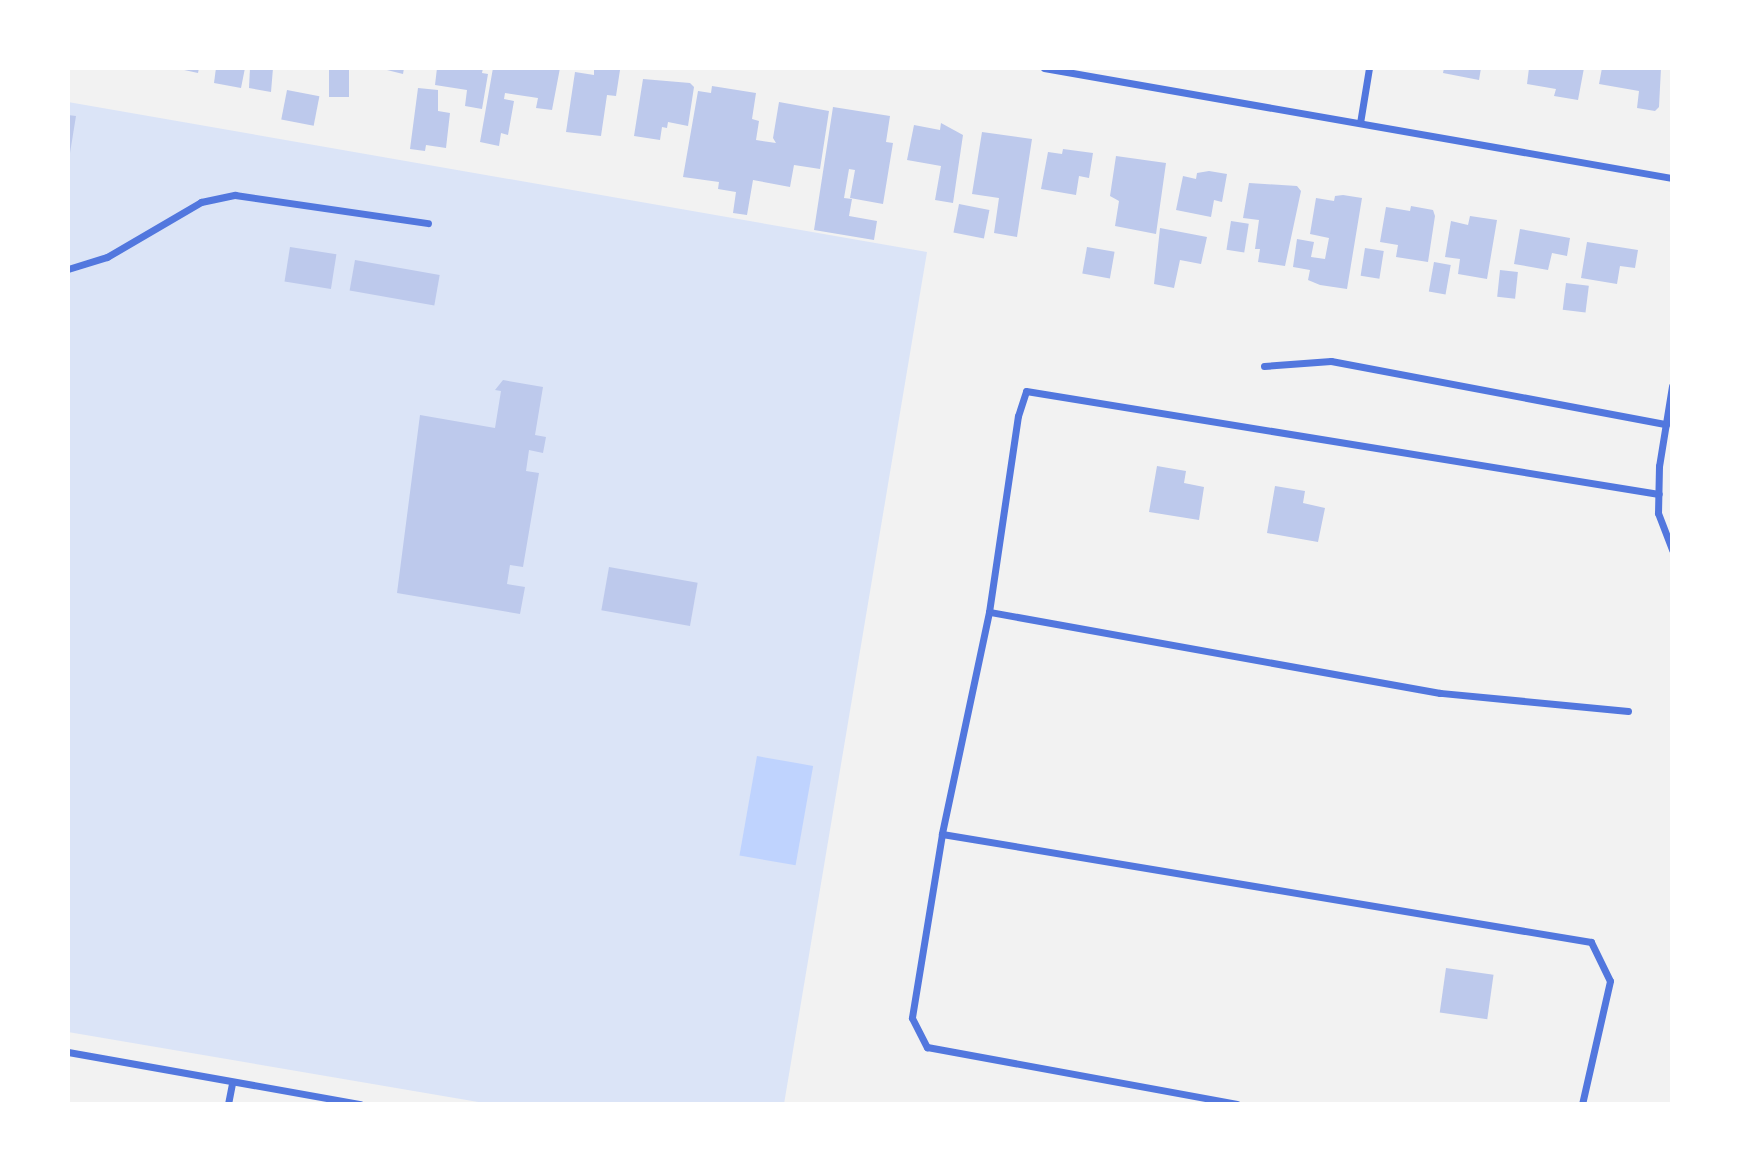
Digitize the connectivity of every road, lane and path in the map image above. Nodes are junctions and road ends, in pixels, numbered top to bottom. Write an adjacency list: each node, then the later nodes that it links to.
1 (1044, 68): 3 (street)
2 (1369, 68): 3 (street)
3 (1360, 123): 4 (street)
4 (1672, 178)
5 (428, 223): 6 (street)
6 (68, 269)
7 (1264, 366): 9 (street)
8 (1672, 386): 9 (street)
9 (1665, 424): 10 (street)
10 (1659, 494): 11 (street); 12 (street)
11 (1669, 546)
12 (989, 612): 13 (street); 14 (street)
13 (1628, 711)
14 (942, 834): 19 (street); 20 (street)
15 (68, 1052): 16 (street)
16 (232, 1083): 17 (street); 18 (street)
17 (228, 1104)
18 (360, 1104)
19 (1237, 1104)
20 (1582, 1104)

